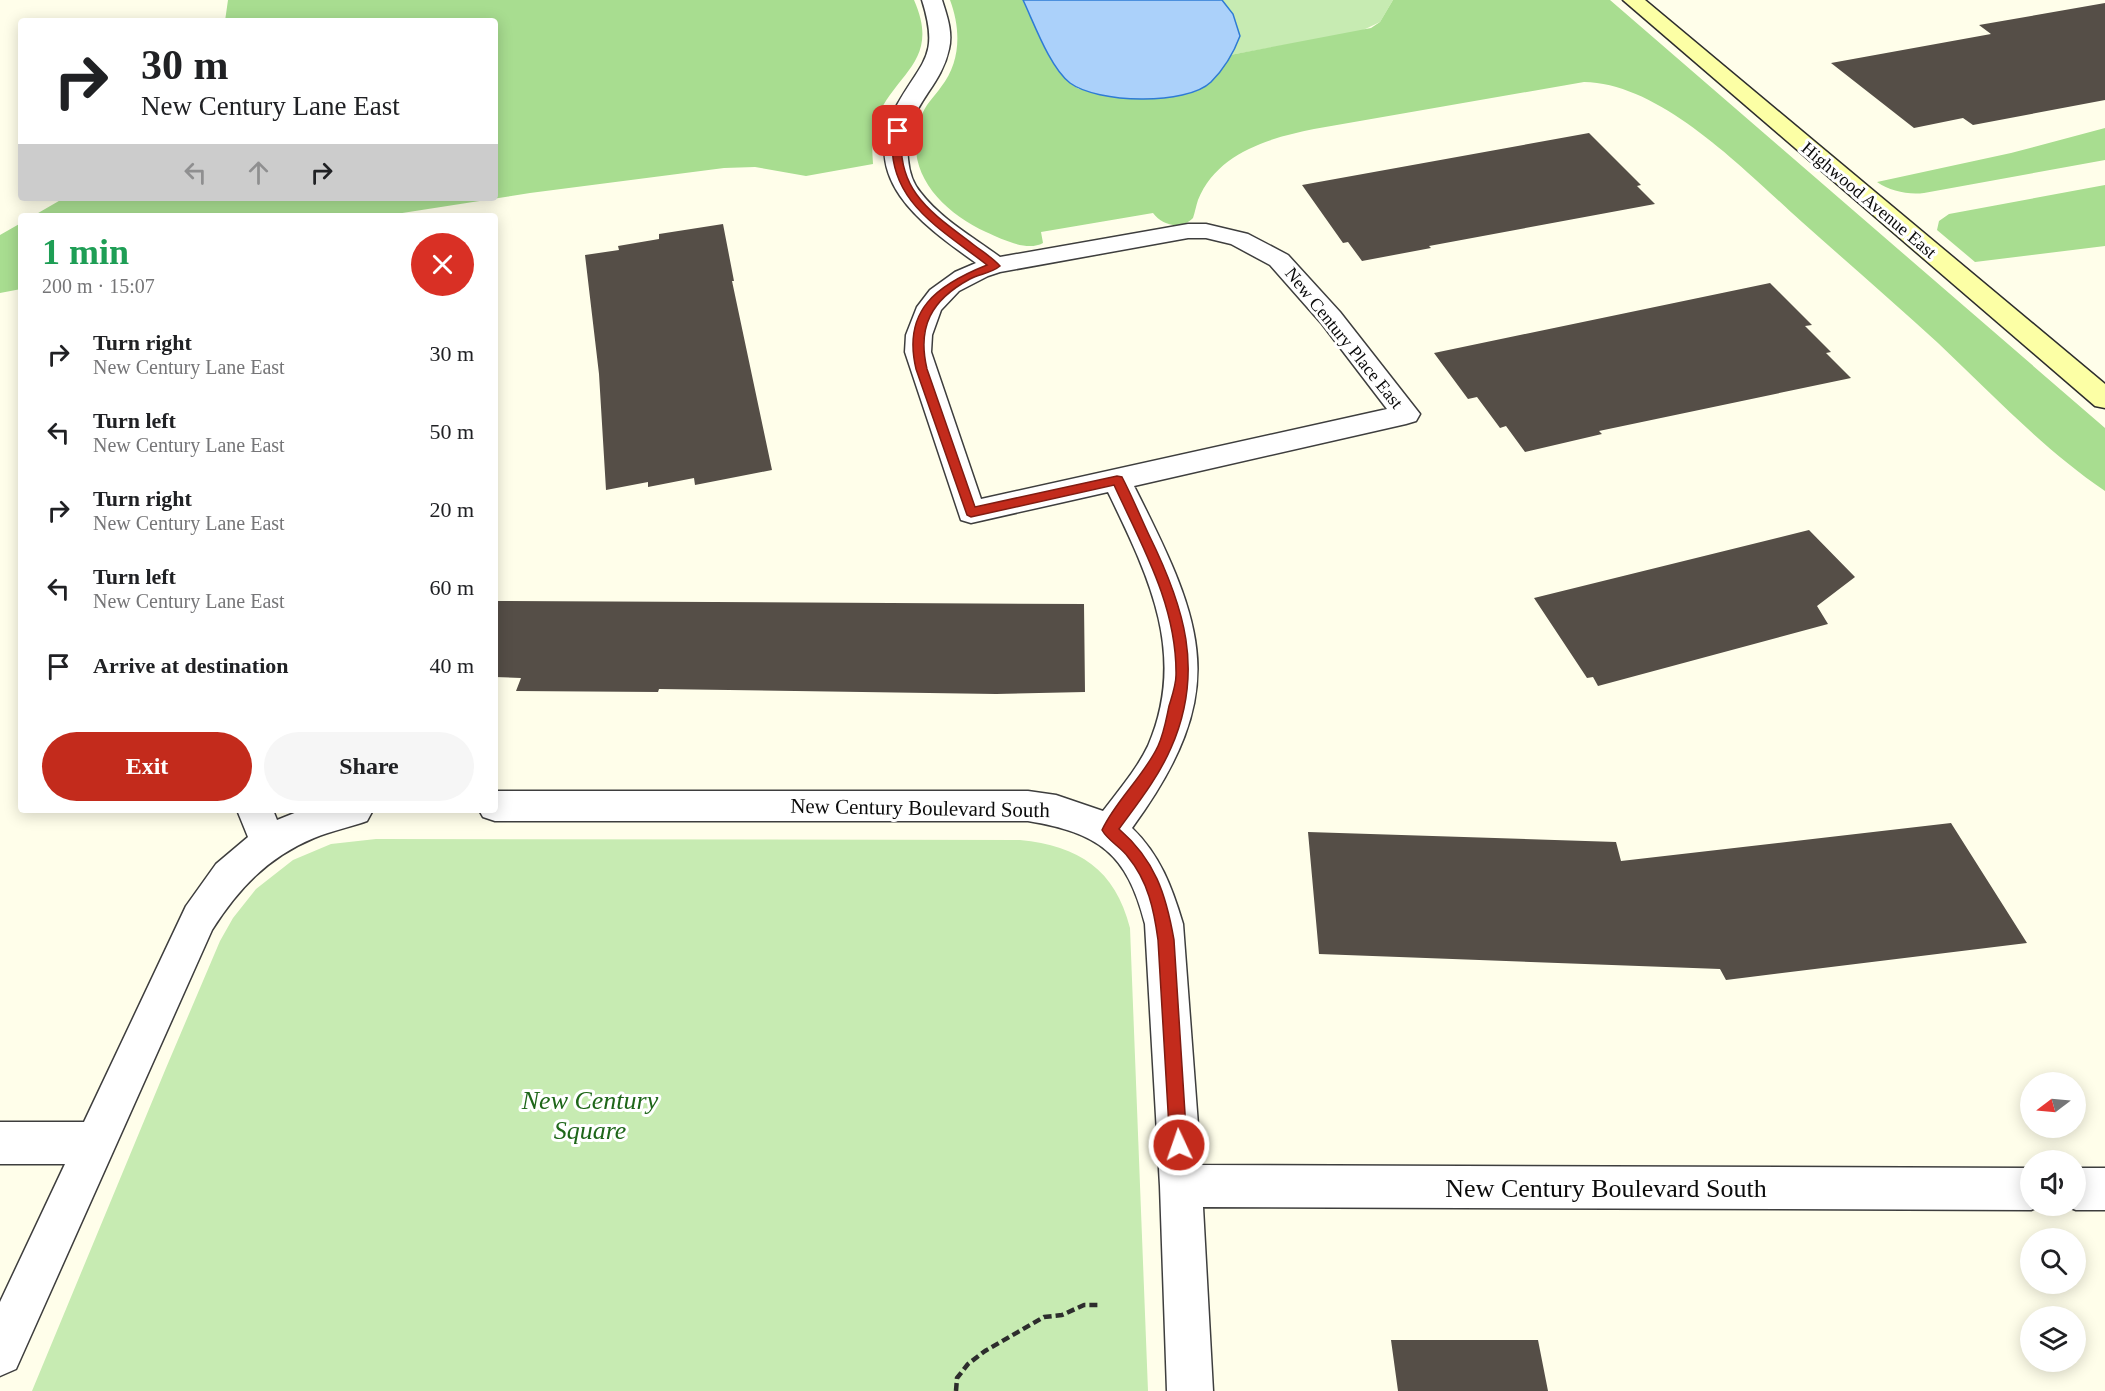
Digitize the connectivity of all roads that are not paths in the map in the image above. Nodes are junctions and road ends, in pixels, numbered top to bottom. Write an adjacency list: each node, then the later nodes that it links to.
1 (932, 0): 3 (street)
2 (1633, 0): 4 (street, Highwood Avenue East)
3 (995, 266): 5 (street); 5 (street, New Century Place East)
4 (2105, 399)
5 (1117, 480): 9 (street)
6 (498, 806): 9 (street, New Century Boulevard South)
7 (346, 813): 8 (street)
8 (261, 826): 11 (street)
9 (1110, 830): 12 (street, New Century Boulevard South)
10 (0, 1143): 11 (street)
11 (97, 1143): 16 (street)
12 (1181, 1186): 13 (street, New Century Boulevard South); 17 (street, New Century Boulevard South)
13 (2020, 1189)
14 (2086, 1189): 15 (street)
15 (2105, 1189)
16 (0, 1353)
17 (1190, 1391)

